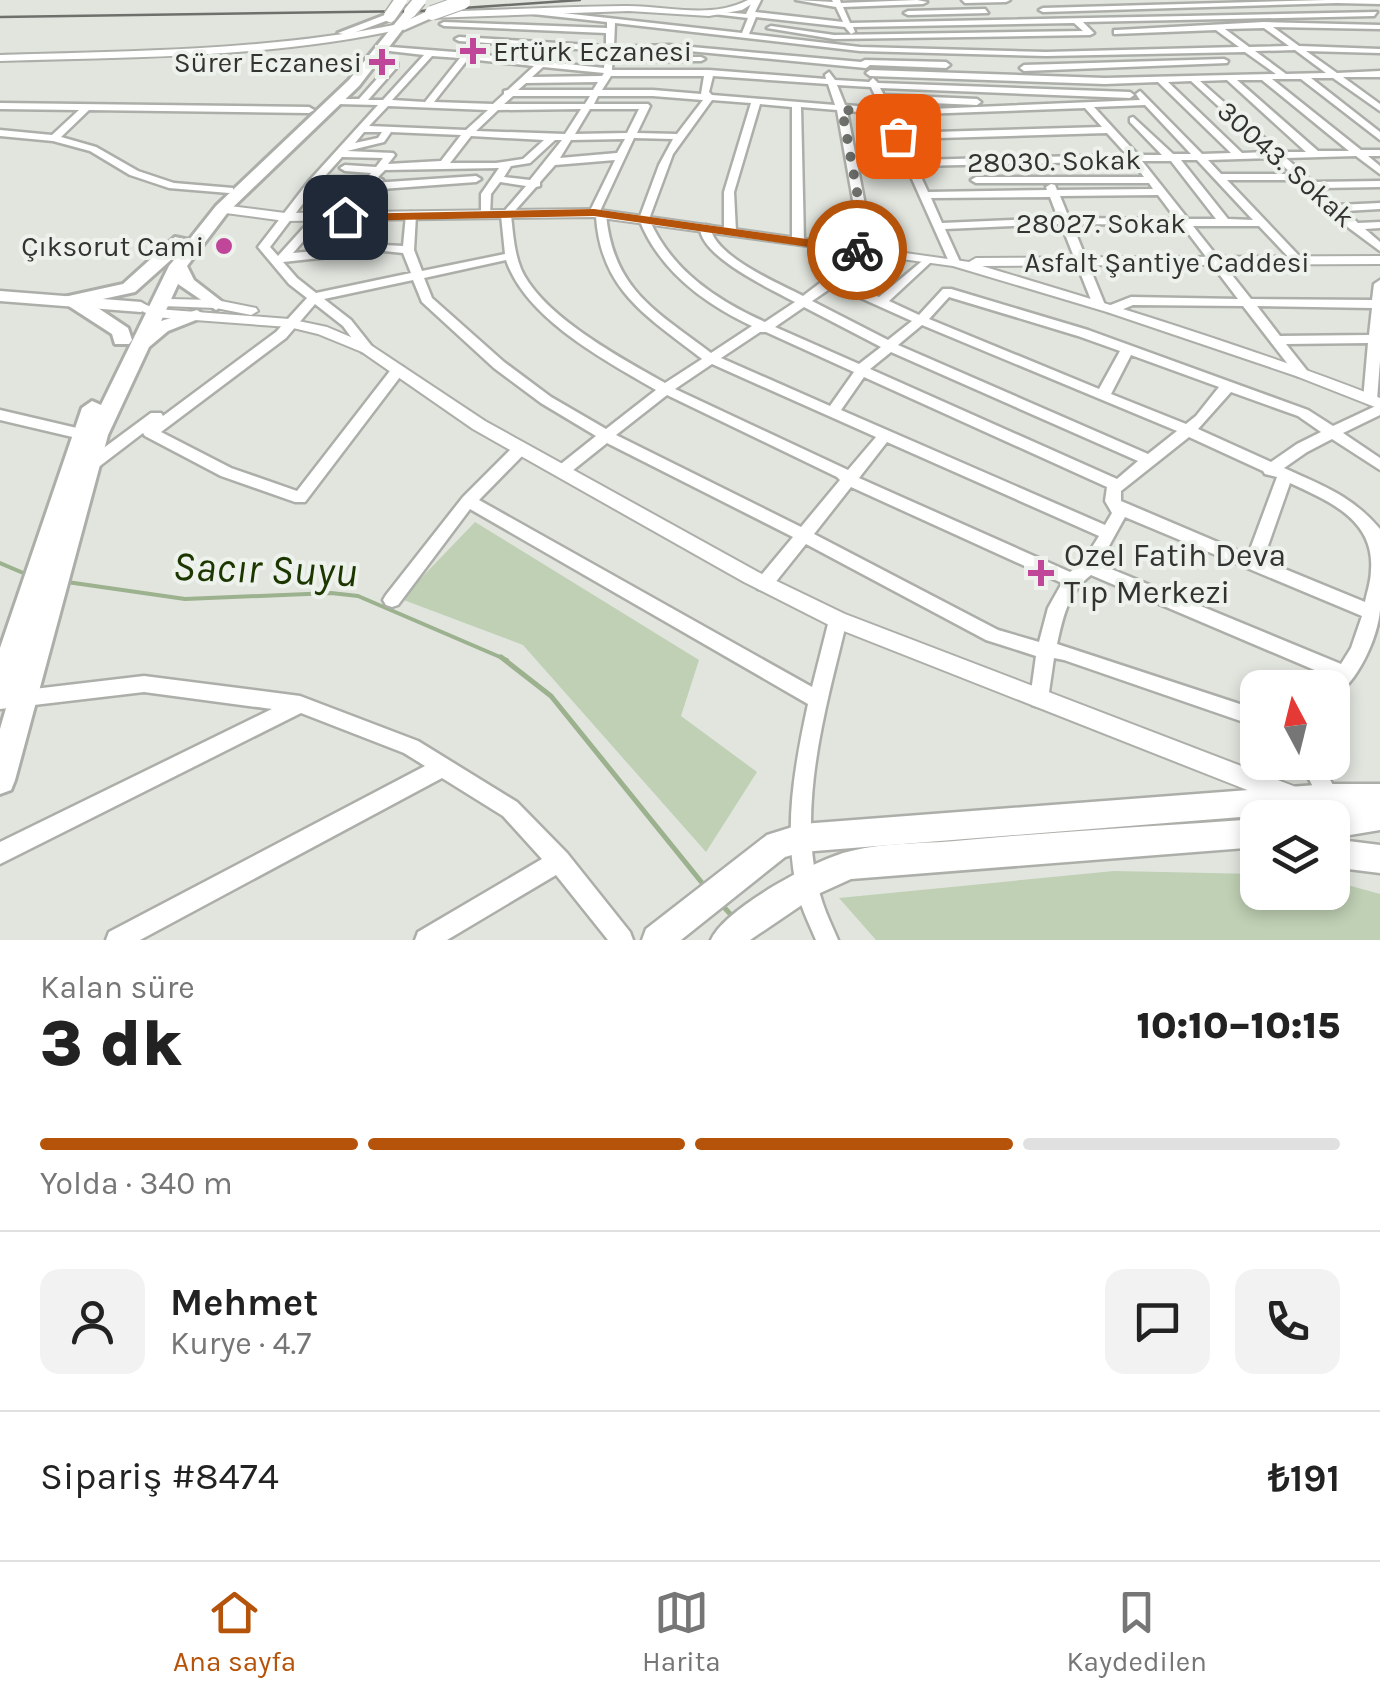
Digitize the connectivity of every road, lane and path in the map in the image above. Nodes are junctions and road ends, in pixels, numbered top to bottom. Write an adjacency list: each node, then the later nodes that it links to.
1 (800, 0): 10 (street)
2 (1006, 0): 6 (street)
3 (1038, 0): 24 (street)
4 (1067, 0): 22 (street)
5 (466, 1): 32 (highway, bridge)
6 (964, 1): 11 (street); 25 (street)
7 (1266, 1): 13 (street); 14 (street); 34 (street)
8 (1330, 1): 9 (street); 15 (street); 35 (street)
9 (1366, 1): 16 (street)
10 (837, 2): 11 (street); 41 (street)
11 (938, 2): 28 (street)
12 (1180, 2): 13 (street); 17 (street); 36 (street)
13 (1235, 2): 33 (street)
14 (1288, 2): 15 (street); 30 (street)
15 (1312, 2): 31 (street)
16 (1380, 2)
17 (1142, 3): 21 (street); 39 (street)
18 (410, 4): 63 (main road)
19 (1098, 4): 21 (street); 22 (street); 40 (street)
20 (754, 5): 29 (street); 41 (street); 65 (street)
21 (1120, 7): 38 (street)
22 (1074, 9): 24 (street); 43 (street)
23 (651, 10): 27 (street); 29 (street); 49 (street)
24 (1046, 10): 37 (street); 42 (street)
25 (972, 11): 26 (street); 28 (street); 46 (street)
26 (996, 11): 37 (street); 44 (street)
27 (536, 12): 32 (street); 58 (street)
28 (947, 12): 41 (street); 45 (street)
29 (712, 13): 60 (street)
30 (1304, 13): 31 (street); 34 (street); 51 (street)
31 (1332, 13): 35 (street); 52 (street)
32 (430, 14): 63 (highway)
33 (1250, 14): 34 (street); 36 (street); 54 (street)
34 (1280, 14): 50 (street)
35 (1373, 14): 55 (street)
36 (1199, 16): 39 (street); 56 (street)
37 (1026, 17): 42 (street); 44 (street); 66 (street)
38 (1130, 18): 39 (street); 40 (street); 67 (street)
39 (1157, 18): 59 (street)
40 (1106, 19): 43 (street); 62 (street)
41 (846, 20): 47 (street); 69 (street)
42 (1052, 20): 43 (street); 64 (street)
43 (1080, 20): 64 (street)
44 (1005, 21): 46 (street); 73 (street)
45 (953, 22): 46 (street); 47 (street); 71 (street)
46 (978, 22): 72 (street)
47 (924, 23): 70 (street)
48 (444, 24): 53 (street)
49 (640, 24): 58 (street); 60 (street)
50 (1292, 24): 51 (street); 54 (street); 78 (street)
51 (1318, 24): 52 (street); 80 (street)
52 (1348, 25): 55 (street); 81 (street)
53 (470, 26): 58 (street); 74 (street)
54 (1266, 26): 56 (street); 77 (street)
55 (1380, 26)
56 (1217, 27): 59 (street); 76 (street)
57 (771, 28): 69 (street)
58 (611, 29): 61 (street); 75 (street); 105 (street)
59 (1170, 30): 67 (street); 84 (street)
60 (707, 31): 65 (street)
61 (665, 32)
62 (1116, 32): 67 (street); 86 (street)
63 (383, 34): 68 (main road); 68 (main road); 87 (street); 131 (main road); 145 (main road)
64 (1061, 34): 66 (street)
65 (745, 35): 82 (street)
66 (1034, 35): 73 (street); 92 (street)
67 (1146, 35)
68 (344, 36): 94 (street)
69 (853, 36): 70 (street); 82 (street)
70 (930, 36): 71 (street); 85 (street)
71 (960, 36): 72 (street); 96 (street)
72 (987, 36): 73 (street); 88 (street)
73 (1015, 36): 91 (street)
74 (459, 38): 75 (street); 90 (street)
75 (566, 44): 105 (street)
76 (1251, 48): 77 (street); 79 (street); 115 (street)
77 (1294, 48): 78 (street); 112 (street)
78 (1323, 48): 80 (street)
79 (1210, 49): 84 (street); 98 (street)
80 (1349, 49): 81 (street); 109 (street)
81 (1380, 49)
82 (860, 50): 83 (street); 106 (street)
83 (907, 50): 85 (street); 100 (street)
84 (1196, 50): 86 (street)
85 (939, 51): 96 (street); 103 (street)
86 (1133, 51): 89 (street)
87 (431, 52): 90 (street); 134 (street)
88 (996, 52): 91 (street); 96 (street); 108 (street)
89 (1102, 52): 92 (street); 104 (street)
90 (446, 53): 93 (street)
91 (1026, 54): 92 (street); 107 (street)
92 (1046, 54)
93 (467, 55): 102 (street); 135 (street)
94 (0, 56)
95 (783, 57): 99 (street); 105 (street); 116 (street)
96 (969, 57)
97 (705, 59): 105 (street)
98 (1224, 61): 104 (street); 113 (street)
99 (823, 62): 106 (street); 122 (street)
100 (910, 64): 103 (street); 106 (street)
101 (394, 65): 133 (street)
102 (540, 65): 105 (street); 119 (street)
103 (940, 65): 108 (street)
104 (1116, 65): 107 (street); 120 (street)
105 (608, 66): 110 (street); 119 (street); 125 (street)
106 (867, 67): 108 (street); 123 (street)
107 (1030, 68): 108 (street)
108 (999, 72): 120 (street); 124 (street)
109 (1380, 72): 112 (street)
110 (710, 73): 116 (street); 128 (street)
111 (1304, 76): 112 (street); 115 (street); 158 (street)
112 (1336, 76): 144 (street)
113 (1244, 77): 114 (street); 117 (street)
114 (1264, 77): 115 (street); 165 (street)
115 (1285, 77)
116 (782, 78): 122 (street)
117 (1229, 78): 118 (street); 167 (street)
118 (1193, 79): 121 (street); 164 (street, 30043. Sokak)
119 (524, 80): 127 (street)
120 (1128, 80): 121 (street); 130 (street)
121 (1161, 80): 166 (street)
122 (833, 82): 123 (street); 146 (street)
123 (875, 85): 124 (street); 129 (street)
124 (1005, 92): 130 (street); 141 (street)
125 (592, 93): 126 (street); 127 (street); 143 (street)
126 (650, 93): 128 (street); 138 (street)
127 (507, 94): 140 (street)
128 (709, 97): 132 (street); 161 (street)
129 (882, 98): 141 (street); 147 (street)
130 (1143, 99): 142 (street); 169 (street)
131 (337, 101): 133 (street); 198 (main road)
132 (756, 101): 139 (street); 215 (street)
133 (361, 102): 134 (street)
134 (384, 103): 135 (street); 149 (street)
135 (427, 105): 140 (street)
136 (0, 106): 137 (street)
137 (88, 106): 145 (street); 159 (street)
138 (644, 106): 143 (street); 155 (street)
139 (796, 106): 146 (street); 216 (street)
140 (493, 107): 143 (street); 152 (street)
141 (1012, 107): 142 (street); 147 (street)
142 (1090, 107): 151 (street)
143 (584, 108): 160 (street)
144 (1380, 108)
145 (309, 110): 193 (main road)
146 (842, 110): 147 (street); 218 (street)
147 (888, 112): 156 (street)
148 (1133, 120): 170 (street)
149 (365, 129): 150 (street); 162 (street)
150 (389, 129): 152 (street); 162 (street)
151 (1110, 130): 153 (street); 172 (street)
152 (469, 132): 157 (street); 177 (street)
153 (1045, 132): 156 (street); 171 (street)
154 (0, 134): 159 (street)
155 (631, 134): 160 (street); 161 (street); 168 (street)
156 (898, 136): 175 (street)
157 (552, 137): 160 (street); 176 (street)
158 (1380, 137)
159 (54, 138): 193 (street)
160 (569, 138): 174 (street)
161 (680, 138): 206 (street)
162 (344, 150): 179 (street); 203 (street)
163 (1380, 153): 165 (street, 28030. Sokak)
164 (1273, 154): 166 (street, 28030. Sokak); 167 (street, 28030. Sokak); 188 (street, 30043. Sokak)
165 (1358, 154): 167 (street, 28030. Sokak); 180 (street)
166 (1238, 155): 169 (street, 28030. Sokak)
167 (1316, 155)
168 (622, 156): 174 (street); 199 (street)
169 (1200, 156): 170 (street, 28030. Sokak); 181 (street)
170 (1172, 158): 172 (street, 28030. Sokak); 209 (street)
171 (1070, 160): 172 (street, 28030. Sokak); 173 (street, 28030. Sokak)
172 (1135, 160): 187 (street)
173 (1039, 161): 175 (street, 28030. Sokak); 192 (street)
174 (550, 162): 190 (street)
175 (909, 163): 195 (street)
176 (507, 164): 177 (street); 184 (street)
177 (436, 166): 179 (street)
178 (345, 168): 179 (street)
179 (381, 169): 189 (street)
180 (1380, 171)
181 (1222, 177): 188 (street); 210 (street)
182 (401, 178): 189 (street)
183 (476, 178): 189 (street)
184 (498, 179): 190 (street); 201 (street)
185 (332, 180): 189 (street)
186 (976, 180): 192 (street)
187 (1148, 180): 192 (street); 194 (street)
188 (1305, 181): 191 (street); 197 (street, 30043. Sokak)
189 (369, 184): 205 (street)
190 (536, 184): 202 (street)
191 (1380, 184)
192 (1051, 188): 194 (street); 195 (street); 207 (street)
193 (229, 190): 220 (main road)
194 (1158, 192): 208 (street)
195 (923, 195): 211 (street)
196 (1380, 206): 197 (street)
197 (1334, 208): 212 (street, 30043. Sokak)
198 (222, 209): 203 (street); 220 (main road)
199 (597, 214): 202 (street); 206 (street); 251 (street)
200 (411, 215): 201 (street); 205 (street); 217 (street)
201 (485, 215): 202 (street)
202 (506, 215): 219 (street)
203 (285, 216): 204 (street); 223 (street)
204 (318, 217): 205 (street); 223 (street)
205 (342, 217)
206 (644, 219): 214 (street); 244 (street)
207 (1065, 221): 208 (street, 28027. Sokak); 211 (street, 28027. Sokak); 225 (street)
208 (1182, 222): 209 (street, 28027. Sokak); 226 (street)
209 (1224, 223): 210 (street, 28027. Sokak)
210 (1264, 223): 227 (street)
211 (937, 226): 224 (street)
212 (1354, 226): 213 (street); 221 (street, 30043. Sokak)
213 (1380, 226)
214 (706, 228): 215 (street); 233 (street)
215 (730, 232): 216 (street)
216 (798, 241): 218 (street)
217 (408, 250): 223 (street); 228 (street)
218 (868, 252): 222 (street); 229 (street)
219 (510, 256): 228 (street); 257 (street)
220 (175, 259): 234 (main road); 237 (main road); 240 (main road)
221 (1379, 259): 227 (street, Asfalt Şantiye Caddesi)
222 (927, 260): 224 (street); 235 (street)
223 (280, 261): 231 (street)
224 (954, 262): 225 (street, Asfalt Şantiye Caddesi); 239 (street)
225 (1082, 262): 226 (street, Asfalt Şantiye Caddesi); 239 (street)
226 (1213, 262): 227 (street, Asfalt Şantiye Caddesi); 236 (street)
227 (1299, 262)
228 (416, 276): 231 (street); 266 (street)
229 (833, 282): 233 (street); 235 (street)
230 (1380, 284): 238 (street)
231 (315, 297): 243 (street); 249 (street)
232 (2, 298): 234 (main road)
233 (806, 300): 244 (street); 248 (street)
234 (70, 301): 240 (main road); 247 (main road)
235 (880, 302): 242 (street)
236 (1245, 302): 238 (street); 239 (street); 246 (street)
237 (216, 304): 240 (street); 243 (street)
238 (1379, 304): 245 (street)
239 (1106, 307): 254 (street)
240 (151, 308): 241 (street); 247 (main road)
241 (197, 316): 243 (street); 247 (main road)
242 (921, 320): 248 (street); 250 (street); 258 (street)
243 (289, 324): 249 (street); 255 (street)
244 (762, 327): 251 (street); 252 (street)
245 (1376, 339): 246 (street); 259 (street)
246 (1276, 340): 254 (street)
247 (129, 344): 264 (main road); 270 (main road)
248 (889, 346): 252 (street); 268 (street)
249 (367, 349): 253 (street)
250 (1128, 349): 256 (street); 258 (street)
251 (709, 358): 257 (street); 260 (street)
252 (863, 368): 260 (street); 274 (street)
253 (398, 370): 255 (street); 267 (street)
254 (1302, 373): 259 (street)
255 (225, 375): 270 (street)
256 (1228, 386): 262 (street); 263 (street)
257 (667, 388): 266 (street); 273 (street)
258 (1103, 395): 262 (street)
259 (1377, 404): 263 (street)
260 (834, 410): 265 (street)
261 (0, 415): 264 (street)
262 (1186, 431): 268 (street); 272 (street)
263 (1333, 432): 269 (street); 272 (street)
264 (81, 434): 279 (main road)
265 (886, 434): 273 (street); 277 (street)
266 (606, 436): 271 (street); 278 (street)
267 (521, 448): 271 (street); 275 (street)
268 (1151, 461): 274 (street)
269 (1380, 465)
270 (87, 468): 279 (main road)
271 (562, 471): 284 (street)
272 (1278, 472): 280 (street); 282 (street)
273 (851, 480): 278 (street); 283 (street)
274 (1119, 486): 276 (street)
275 (468, 501): 285 (street); 294 (street)
276 (1116, 507): 277 (street); 280 (street)
277 (1108, 533): 281 (street)
278 (804, 535): 284 (street); 289 (street)
279 (51, 559): 292 (main road)
280 (1253, 564): 286 (street)
281 (1089, 568): 283 (street); 290 (street)
282 (1380, 568): 286 (street)
283 (1072, 580): 289 (street)
284 (764, 584): 287 (street)
285 (392, 600)
286 (1371, 612): 288 (street)
287 (838, 620): 293 (street); 294 (street)
288 (1373, 637): 291 (street)
289 (1046, 650): 293 (street); 296 (street)
290 (1335, 670)
291 (1350, 671)
292 (8, 696): 295 (street); 298 (main road)
293 (1039, 699): 300 (street)
294 (818, 700): 306 (street)
295 (300, 704): 297 (street); 309 (street)
296 (1240, 712)
297 (444, 767): 312 (street); 314 (street)
298 (0, 780)
299 (1380, 797): 301 (main road)
300 (1303, 800)
301 (1350, 802)
302 (1240, 812): 306 (main road)
303 (1350, 812): 304 (main road)
304 (1380, 817)
305 (1240, 834): 307 (main road)
306 (802, 838): 313 (street); 317 (main road)
307 (1163, 839): 308 (main road); 313 (main road)
308 (1240, 845)
309 (0, 853)
310 (1350, 855): 311 (main road)
311 (1380, 859)
312 (559, 861): 315 (street); 316 (street)
313 (808, 884): 318 (main road); 319 (street)
314 (117, 940)
315 (426, 940)
316 (622, 940)
317 (657, 940)
318 (726, 940)
319 (827, 940)

